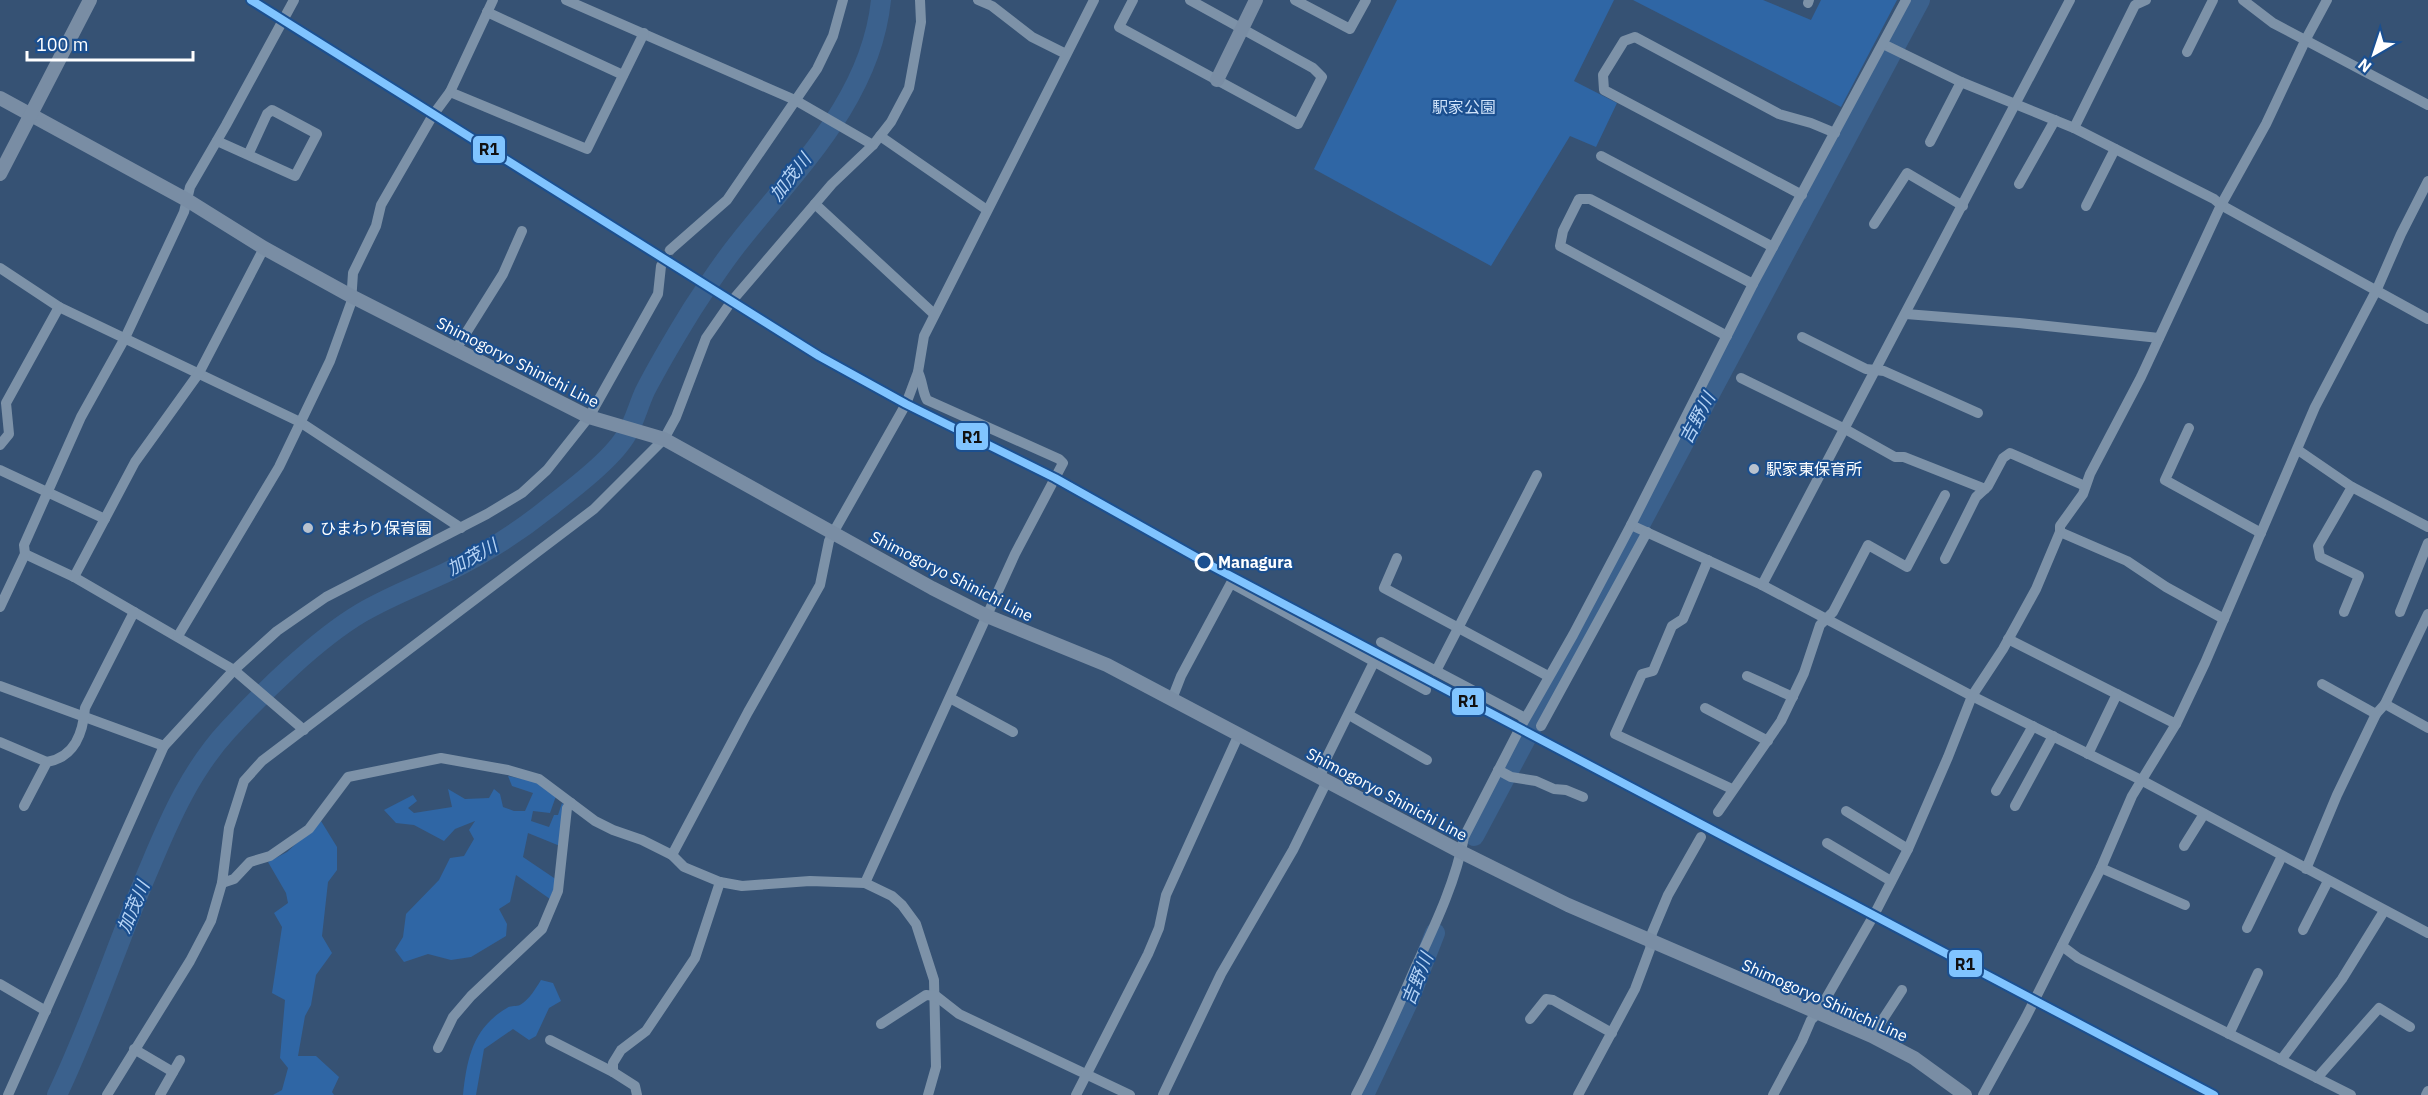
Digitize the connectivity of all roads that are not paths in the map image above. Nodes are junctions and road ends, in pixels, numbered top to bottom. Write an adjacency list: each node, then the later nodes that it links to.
1 (90, 0): 35 (main road)
2 (294, 0): 39 (street)
3 (493, 0): 20 (street)
4 (567, 0): 22 (street)
5 (843, 0): 32 (street)
6 (920, 0): 40 (street)
7 (978, 0): 26 (street)
8 (1094, 0): 26 (street)
9 (1133, 0): 28 (street)
10 (1190, 0): 21 (street)
11 (1256, 0): 21 (main road)
12 (1295, 0): 13 (street)
13 (1366, 0)
14 (1906, 0): 24 (street)
15 (2070, 0): 33 (street)
16 (2146, 0): 37 (street)
17 (2213, 0): 25 (street)
18 (2243, 0): 23 (street)
19 (2327, 0): 23 (street)
20 (487, 12): 27 (street); 30 (street)
21 (1242, 28): 28 (main road); 28 (street)
22 (644, 33): 27 (street); 32 (street)
23 (2306, 39): 34 (street); 51 (street)
24 (1886, 45): 29 (street); 38 (street)
25 (2187, 52)
26 (1066, 54): 54 (street)
27 (623, 75): 30 (street)
28 (1216, 80)
29 (1961, 82): 33 (street); 41 (street)
30 (450, 92): 64 (street)
31 (0, 98): 35 (main road, Shimogoryo Shinichi Line)
32 (798, 102): 40 (street); 59 (street)
33 (2016, 104): 36 (street); 52 (street)
34 (2428, 105)
35 (32, 115): 45 (main road); 49 (main road, Shimogoryo Shinichi Line)
36 (2055, 120): 37 (street); 47 (street)
37 (2074, 128): 42 (street)
38 (1835, 133): 48 (street); 48 (street)
39 (217, 141): 43 (street); 49 (street)
40 (877, 141): 50 (street); 54 (street)
41 (1930, 142)
42 (2115, 149): 51 (street); 53 (street)
43 (248, 155): 43 (street)
44 (1601, 156): 57 (street)
45 (0, 174)
46 (2428, 181): 63 (street)
47 (2019, 184)
48 (1802, 195): 57 (street)
49 (187, 200): 58 (main road, Shimogoryo Shinichi Line); 70 (street)
50 (815, 204): 66 (street); 83 (street)
51 (2221, 205): 63 (street); 72 (street)
52 (1963, 206): 55 (street); 67 (street)
53 (2086, 206)
54 (987, 210): 66 (street)
55 (1874, 224)
56 (522, 231): 73 (street)
57 (1773, 247): 62 (street)
58 (264, 248): 64 (main road, Shimogoryo Shinichi Line); 76 (street)
59 (670, 250)
60 (661, 266): 79 (street)
61 (0, 268): 65 (street)
62 (1753, 284): 69 (street); 69 (street)
63 (2377, 290): 68 (street); 85 (street)
64 (351, 296): 73 (main road, Shimogoryo Shinichi Line); 80 (street)
65 (59, 307): 70 (street); 84 (street)
66 (934, 314): 75 (street)
67 (1906, 314): 72 (street); 74 (street)
68 (2428, 320)
69 (1727, 336): 94 (street)
70 (124, 338): 76 (street); 91 (street)
71 (1802, 338): 74 (street)
72 (2159, 338): 88 (street)
73 (456, 350): 79 (main road, Shimogoryo Shinichi Line)
74 (1876, 368): 78 (street); 82 (street)
75 (918, 372): 97 (street); 113 (street)
76 (199, 374): 80 (street); 93 (street)
77 (1741, 378): 82 (street)
78 (1978, 413)
79 (593, 419): 83 (main road, Shimogoryo Shinichi Line); 96 (street)
80 (300, 422): 96 (street); 118 (street)
81 (2189, 428): 100 (street)
82 (1845, 429): 90 (street); 107 (street)
83 (659, 438): 97 (main road, Shimogoryo Shinichi Line); 145 (street)
84 (0, 446)
85 (2298, 450): 89 (street); 100 (street)
86 (0, 470): 91 (street)
87 (1537, 475): 116 (street)
88 (2085, 486): 90 (street); 99 (street)
89 (2352, 487): 95 (street); 110 (street)
90 (1985, 489): 104 (street)
91 (49, 492): 93 (street); 102 (street)
92 (1945, 495): 114 (street)
93 (105, 519): 106 (street)
94 (1631, 525): 98 (street); 117 (street)
95 (2428, 527)
96 (461, 528): 124 (street)
97 (833, 532): 113 (main road, Shimogoryo Shinichi Line); 172 (street)
98 (1647, 532): 105 (street); 121 (street)
99 (2060, 532): 115 (street); 119 (street)
100 (2261, 532): 115 (street)
101 (2428, 543): 111 (street)
102 (25, 554): 106 (street); 108 (street)
103 (1397, 558): 116 (street)
104 (1945, 559)
105 (1707, 560): 107 (street); 158 (street)
106 (74, 577): 109 (street)
107 (1762, 585): 114 (street)
108 (0, 607)
109 (134, 612): 118 (street); 139 (street)
110 (2344, 612)
111 (2400, 612)
112 (2428, 614): 135 (street)
113 (987, 616): 133 (street); 134 (main road, Shimogoryo Shinichi Line)
114 (1827, 619): 131 (street); 132 (street)
115 (2224, 619): 141 (street)
116 (1458, 628): 123 (street); 125 (street)
117 (1573, 635): 121 (street); 125 (street)
118 (178, 636): 124 (street)
119 (2008, 639): 130 (street); 131 (street)
120 (1382, 642): 123 (street)
121 (1587, 643): 142 (street)
122 (1374, 662): 129 (street); 134 (street); 138 (street)
123 (1436, 671): 140 (street)
124 (236, 672): 145 (street); 151 (street)
125 (1548, 675): 140 (street)
126 (1748, 676): 132 (street)
127 (2322, 684): 137 (street)
128 (0, 686): 139 (street)
129 (1426, 690)
130 (2118, 694): 141 (street); 152 (street)
131 (1972, 696): 143 (street); 170 (street)
132 (1793, 697): 149 (street)
133 (950, 698): 146 (street); 180 (street)
134 (1172, 699): 147 (main road, Shimogoryo Shinichi Line)
135 (2385, 704): 137 (street); 144 (street)
136 (1705, 708): 149 (street)
137 (2376, 714): 175 (street)
138 (1349, 715): 153 (street); 156 (street)
139 (84, 717): 151 (street); 154 (street)
140 (1525, 718): 155 (street)
141 (2176, 724): 157 (street)
142 (1541, 726)
143 (2033, 726): 148 (street); 159 (street)
144 (2428, 728)
145 (304, 730): 179 (street)
146 (1013, 732)
147 (1239, 734): 156 (main road, Shimogoryo Shinichi Line); 207 (street)
148 (2053, 736): 152 (street); 163 (street)
149 (1768, 741): 158 (street)
150 (0, 742): 154 (street)
151 (164, 746): 192 (street)
152 (2088, 754): 157 (street)
153 (1427, 760)
154 (47, 762): 162 (street)
155 (1504, 773): 160 (street); 171 (street)
156 (1323, 779): 171 (main road, Shimogoryo Shinichi Line); 216 (street)
157 (2141, 780): 166 (street); 174 (street)
158 (1732, 789): 165 (street)
159 (1996, 791)
160 (1583, 797)
161 (571, 803): 172 (street); 179 (street); 201 (street)
162 (24, 806)
163 (2015, 806)
164 (1846, 811): 170 (street)
165 (1718, 812)
166 (2204, 814): 169 (street); 173 (street)
167 (1701, 837): 186 (street)
168 (1827, 843): 176 (street)
169 (2184, 846)
170 (1908, 849): 176 (street)
171 (1461, 852): 186 (main road, Shimogoryo Shinichi Line); 217 (street)
172 (672, 855): 178 (street)
173 (2282, 856): 175 (street); 183 (street)
174 (2101, 868): 181 (street); 187 (street)
175 (2306, 869): 177 (street)
176 (1891, 881): 193 (street)
177 (2328, 881): 182 (street); 184 (street)
178 (720, 882): 180 (street); 206 (street)
179 (222, 883): 202 (street)
180 (865, 883): 191 (street)
181 (2185, 904)
182 (2384, 911): 185 (street); 204 (street)
183 (2247, 928)
184 (2304, 930)
185 (2428, 933)
186 (1651, 942): 193 (main road, Shimogoryo Shinichi Line); 197 (street)
187 (2062, 946): 198 (street); 221 (street)
188 (2258, 973): 198 (street)
189 (0, 984): 192 (street)
190 (1902, 990): 199 (street)
191 (936, 996): 195 (street); 207 (street); 213 (street)
192 (46, 1011): 209 (street)
193 (1817, 1014): 199 (main road, Shimogoryo Shinichi Line); 219 (street)
194 (1530, 1019): 197 (street)
195 (881, 1024)
196 (2410, 1027): 208 (street)
197 (1612, 1033): 218 (street)
198 (2229, 1034): 204 (street)
199 (1872, 1036): 220 (main road, Shimogoryo Shinichi Line)
200 (550, 1040): 206 (street)
201 (438, 1048)
202 (134, 1049): 205 (street); 210 (street)
203 (180, 1060): 205 (street)
204 (2281, 1060): 208 (street)
205 (173, 1072): 211 (street)
206 (613, 1072): 212 (street)
207 (1087, 1074): 214 (street); 215 (street)
208 (2317, 1078): 222 (street)
209 (8, 1095)
210 (107, 1095)
211 (160, 1095)
212 (637, 1095)
213 (928, 1095)
214 (1076, 1095)
215 (1130, 1095)
216 (1163, 1095)
217 (1356, 1095)
218 (1578, 1095)
219 (1773, 1095)
220 (1965, 1095)
221 (1983, 1095)
222 (2351, 1095)

